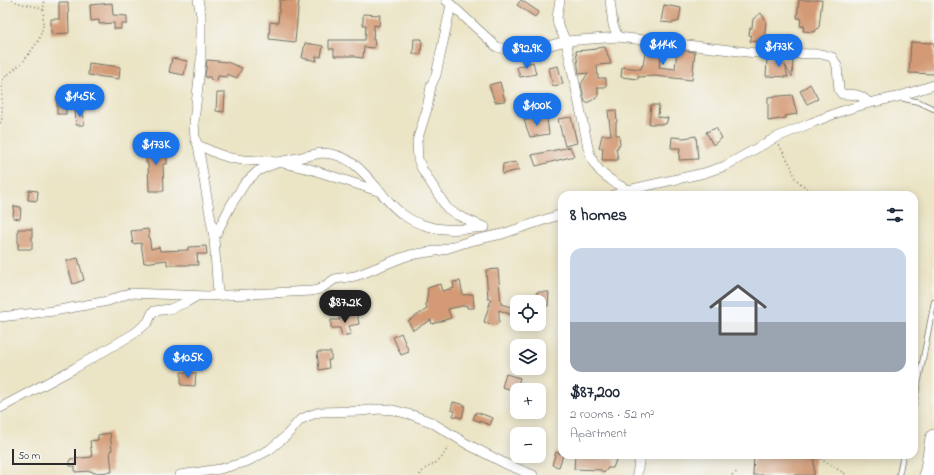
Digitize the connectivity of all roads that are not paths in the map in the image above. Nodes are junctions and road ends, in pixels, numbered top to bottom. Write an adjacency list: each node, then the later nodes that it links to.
1 (198, 0): 11 (street)
2 (560, 0): 6 (street)
3 (610, 0): 5 (street)
4 (448, 2): 6 (street); 17 (street)
5 (618, 36): 6 (street); 9 (street)
6 (566, 41): 13 (street)
7 (934, 85): 8 (street)
8 (897, 97): 9 (street); 10 (lane)
9 (869, 103): 14 (street)
10 (934, 109)
11 (198, 145): 12 (street); 19 (street)
12 (279, 162): 15 (street); 15 (street); 19 (street)
13 (628, 191)
14 (638, 191)
15 (381, 192): 17 (street)
16 (558, 215): 18 (street)
17 (485, 227): 18 (street)
18 (502, 234): 21 (street)
19 (214, 238): 21 (street)
20 (198, 296): 21 (street); 23 (street); 25 (street)
21 (218, 296)
22 (934, 302): 24 (lane)
23 (0, 317)
24 (918, 384)
25 (0, 408)
26 (934, 438): 33 (highway)
27 (639, 459): 31 (street)
28 (902, 459): 32 (lane)
29 (180, 475): 30 (street)
30 (533, 475)
31 (637, 475)
32 (899, 475)
33 (928, 475)

